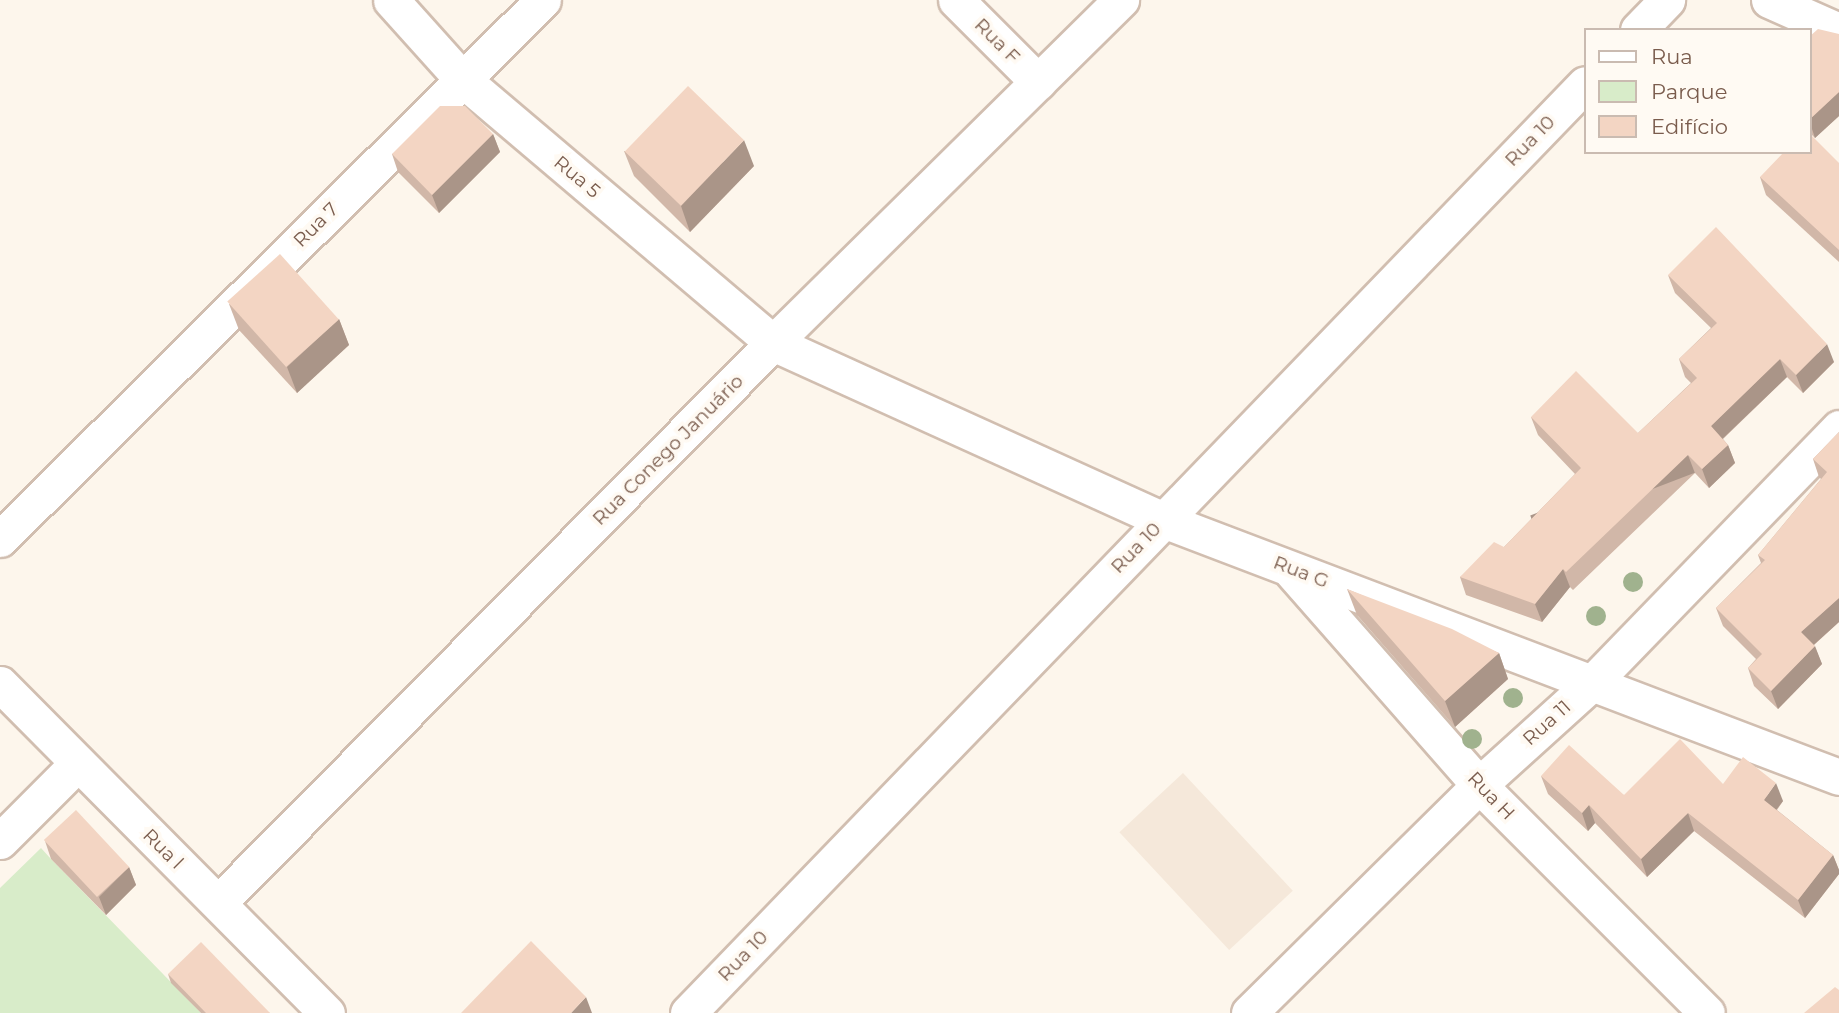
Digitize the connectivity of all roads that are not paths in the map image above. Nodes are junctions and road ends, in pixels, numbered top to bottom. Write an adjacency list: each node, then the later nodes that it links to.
1 (391, 0): 9 (street, Rua 5)
2 (543, 0): 9 (street, Rua 7)
3 (956, 0): 10 (street, Rua F)
4 (1121, 0): 10 (street, Rua Conego Januário)
5 (1667, 0): 7 (street)
6 (1769, 0): 8 (street)
7 (1640, 28)
8 (1839, 31)
9 (462, 79): 12 (street, Rua 5); 15 (street, Rua 7)
10 (1038, 82): 12 (street, Rua Conego Januário)
11 (1584, 85): 14 (street, Rua 10)
12 (773, 343): 14 (street, Rua G); 23 (street, Rua Conego Januário)
13 (1839, 428): 17 (street, Rua 11)
14 (1163, 520): 16 (street, Rua G); 25 (street, Rua 10)
15 (0, 538)
16 (1288, 567): 17 (street, Rua G); 21 (street, Rua H)
17 (1592, 683): 20 (street, Rua G); 21 (street, Rua 11)
18 (0, 684): 19 (street, Rua l)
19 (78, 763): 22 (street); 23 (street, Rua l)
20 (1839, 777)
21 (1479, 785): 26 (street, Rua 11); 27 (street, Rua H)
22 (0, 841)
23 (218, 903): 24 (street, Rua l)
24 (327, 1013)
25 (688, 1013)
26 (1249, 1013)
27 (1707, 1013)

